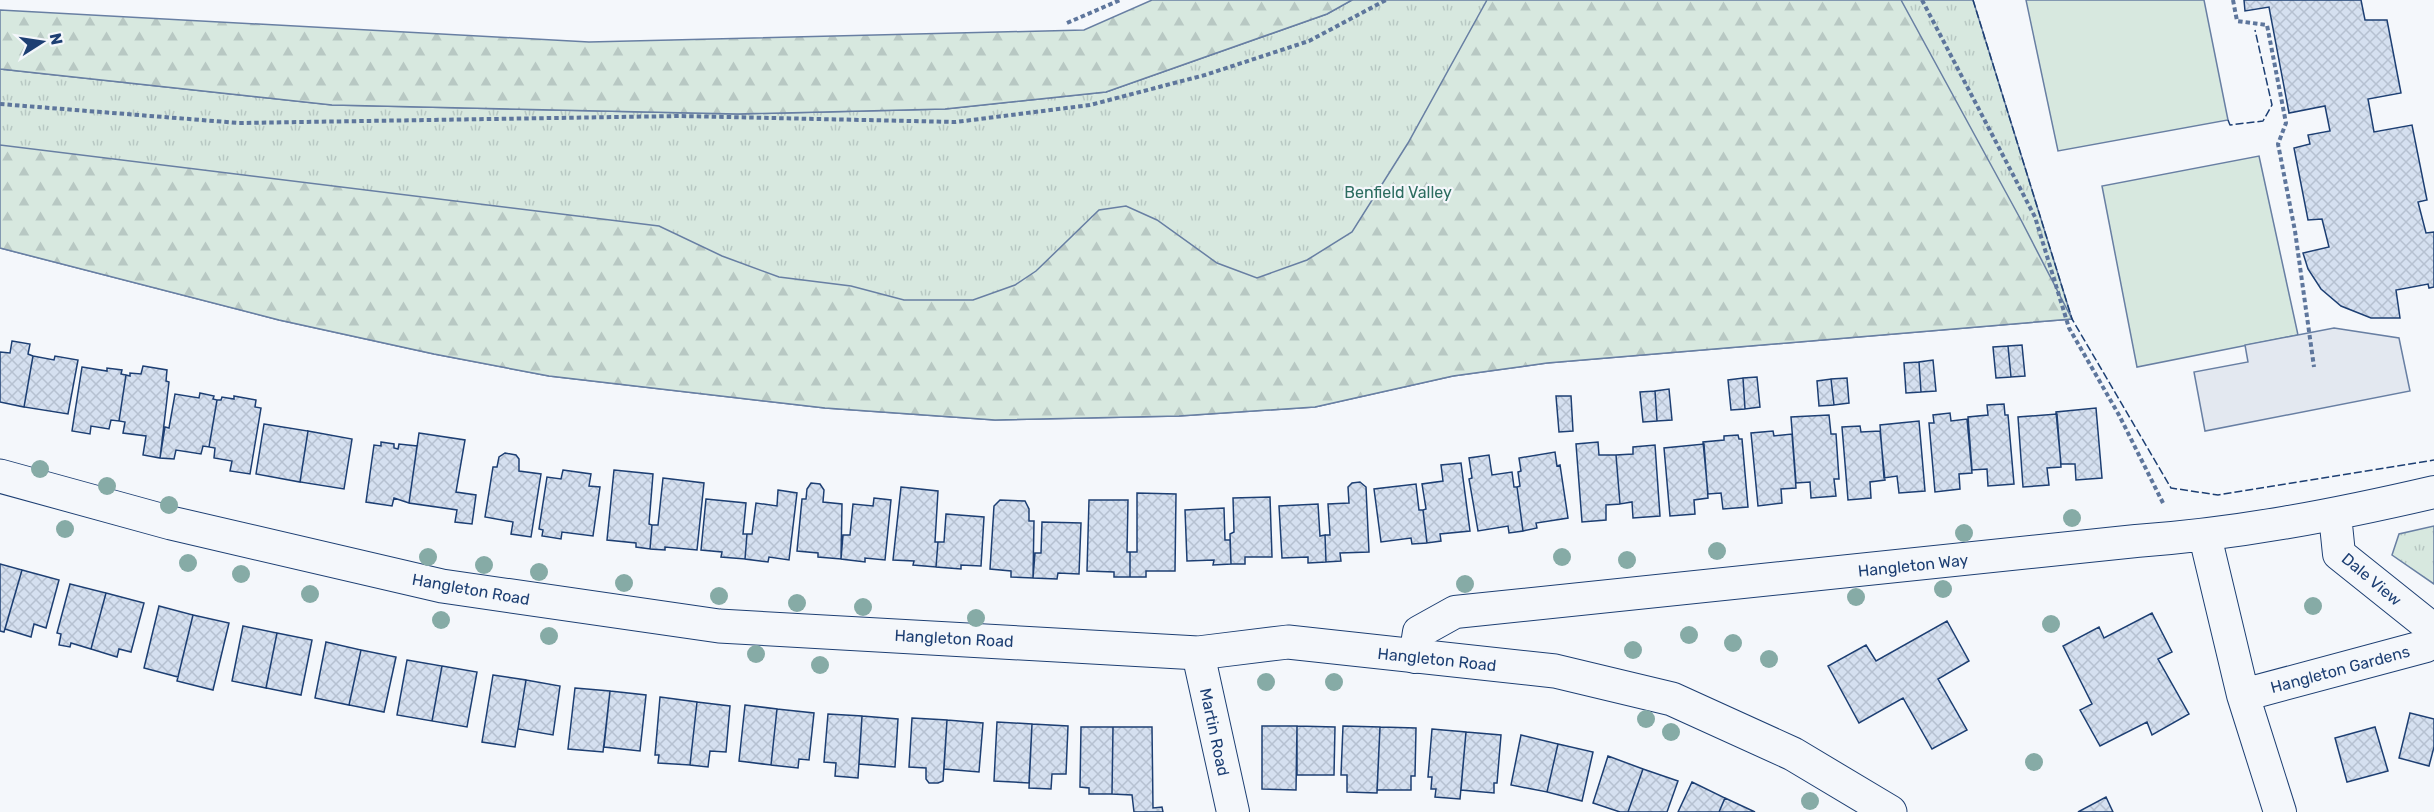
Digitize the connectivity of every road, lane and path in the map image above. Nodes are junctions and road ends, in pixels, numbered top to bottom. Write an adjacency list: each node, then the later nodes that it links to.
1 (1120, 0): 5 (path)
2 (1386, 0): 6 (path)
3 (1922, 0): 11 (path)
4 (2233, 0): 7 (path)
5 (1067, 23)
6 (0, 104)
7 (2314, 367)
8 (0, 476): 14 (main road, Hangleton Road)
9 (2434, 492): 10 (street, Hangleton Way)
10 (2335, 515): 11 (street, Hangleton Way); 12 (street, Dale View)
11 (2193, 537): 15 (street, Hangleton Way); 16 (street)
12 (2434, 630)
13 (2434, 638): 16 (street, Hangleton Gardens)
14 (1198, 653): 15 (main road, Hangleton Road); 17 (street, Martin Road)
15 (1414, 657): 18 (main road, Hangleton Road)
16 (2243, 695): 19 (street)
17 (1233, 812)
18 (1890, 812)
19 (2280, 812)

